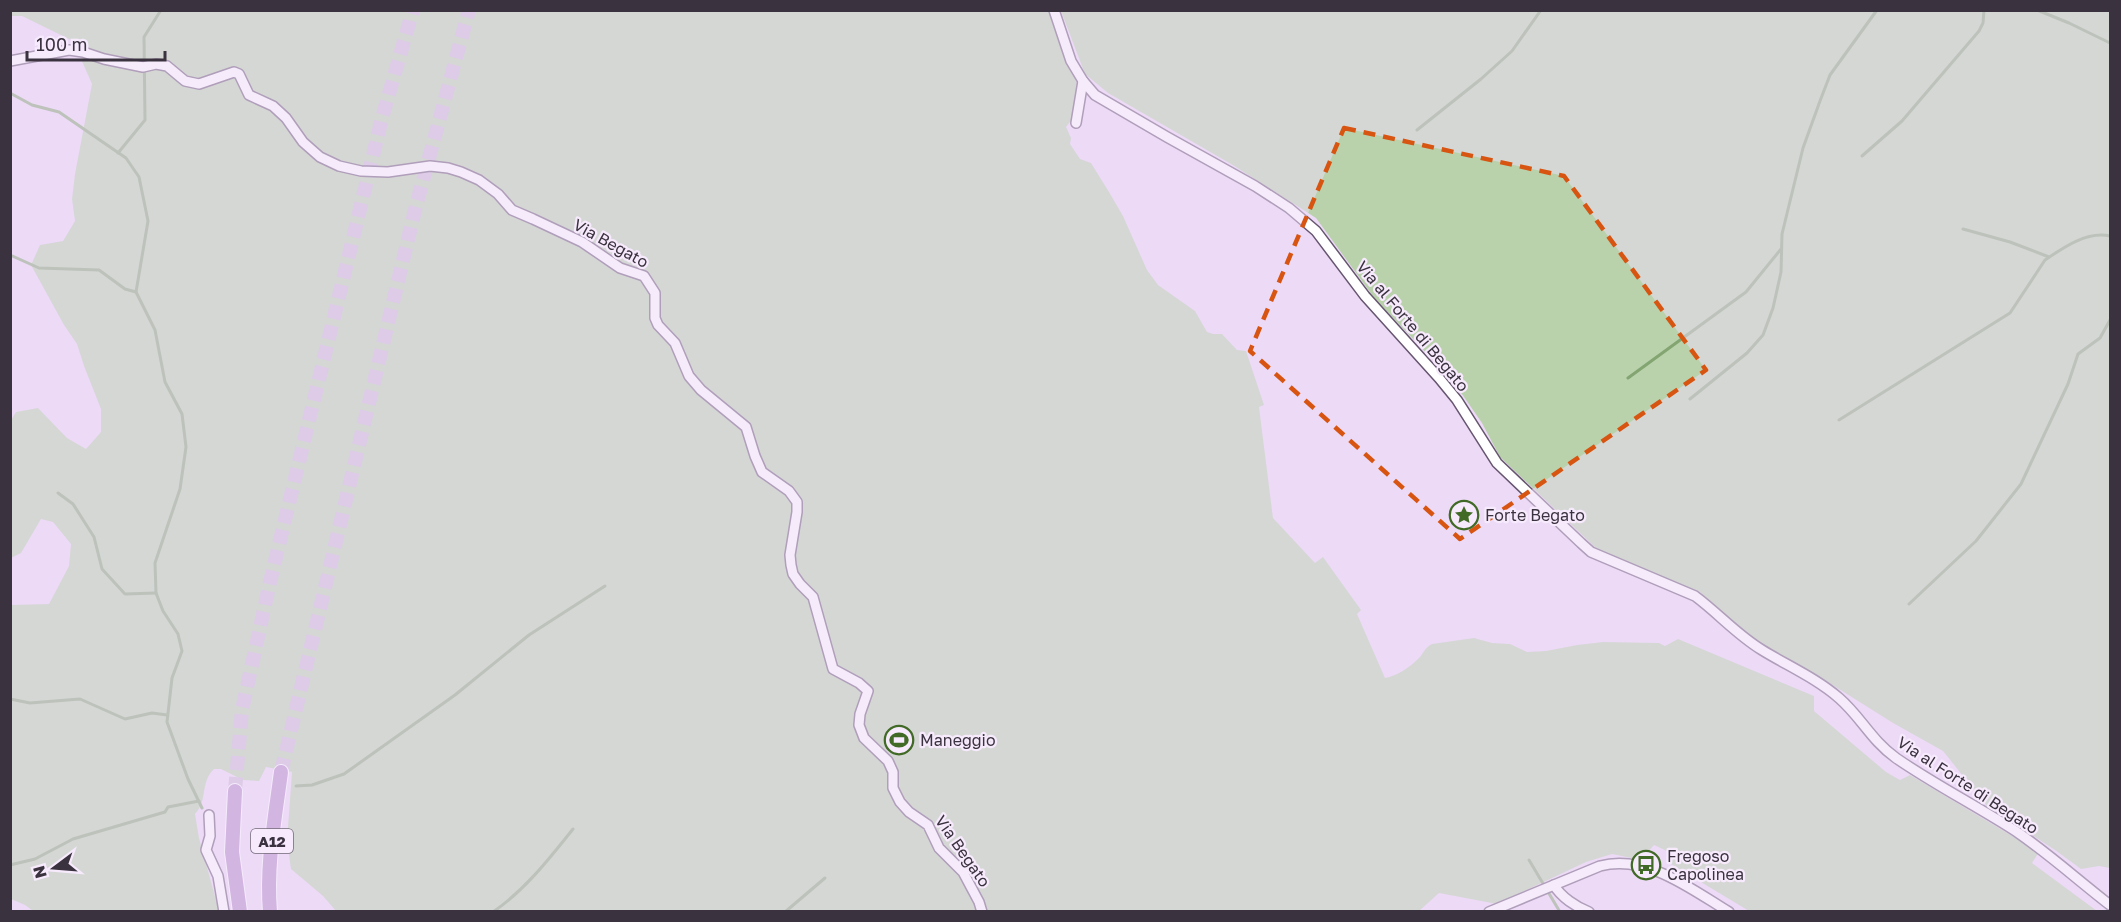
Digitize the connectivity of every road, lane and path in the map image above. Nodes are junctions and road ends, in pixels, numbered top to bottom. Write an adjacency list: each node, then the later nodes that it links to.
1 (1054, 10): 3 (street, Via al Forte di Begato)
2 (10, 60): 13 (street, Via Begato)
3 (1083, 81): 4 (street); 9 (street, Via al Forte di Begato)
4 (1076, 123)
5 (281, 772): 12 (highway, A12)
6 (235, 791): 11 (highway, A12)
7 (209, 815): 10 (street)
8 (1554, 885): 14 (street); 15 (street); 16 (street)
9 (2110, 905)
10 (224, 912)
11 (240, 912)
12 (270, 912)
13 (982, 912)
14 (1489, 912)
15 (1589, 912)
16 (1729, 912)

